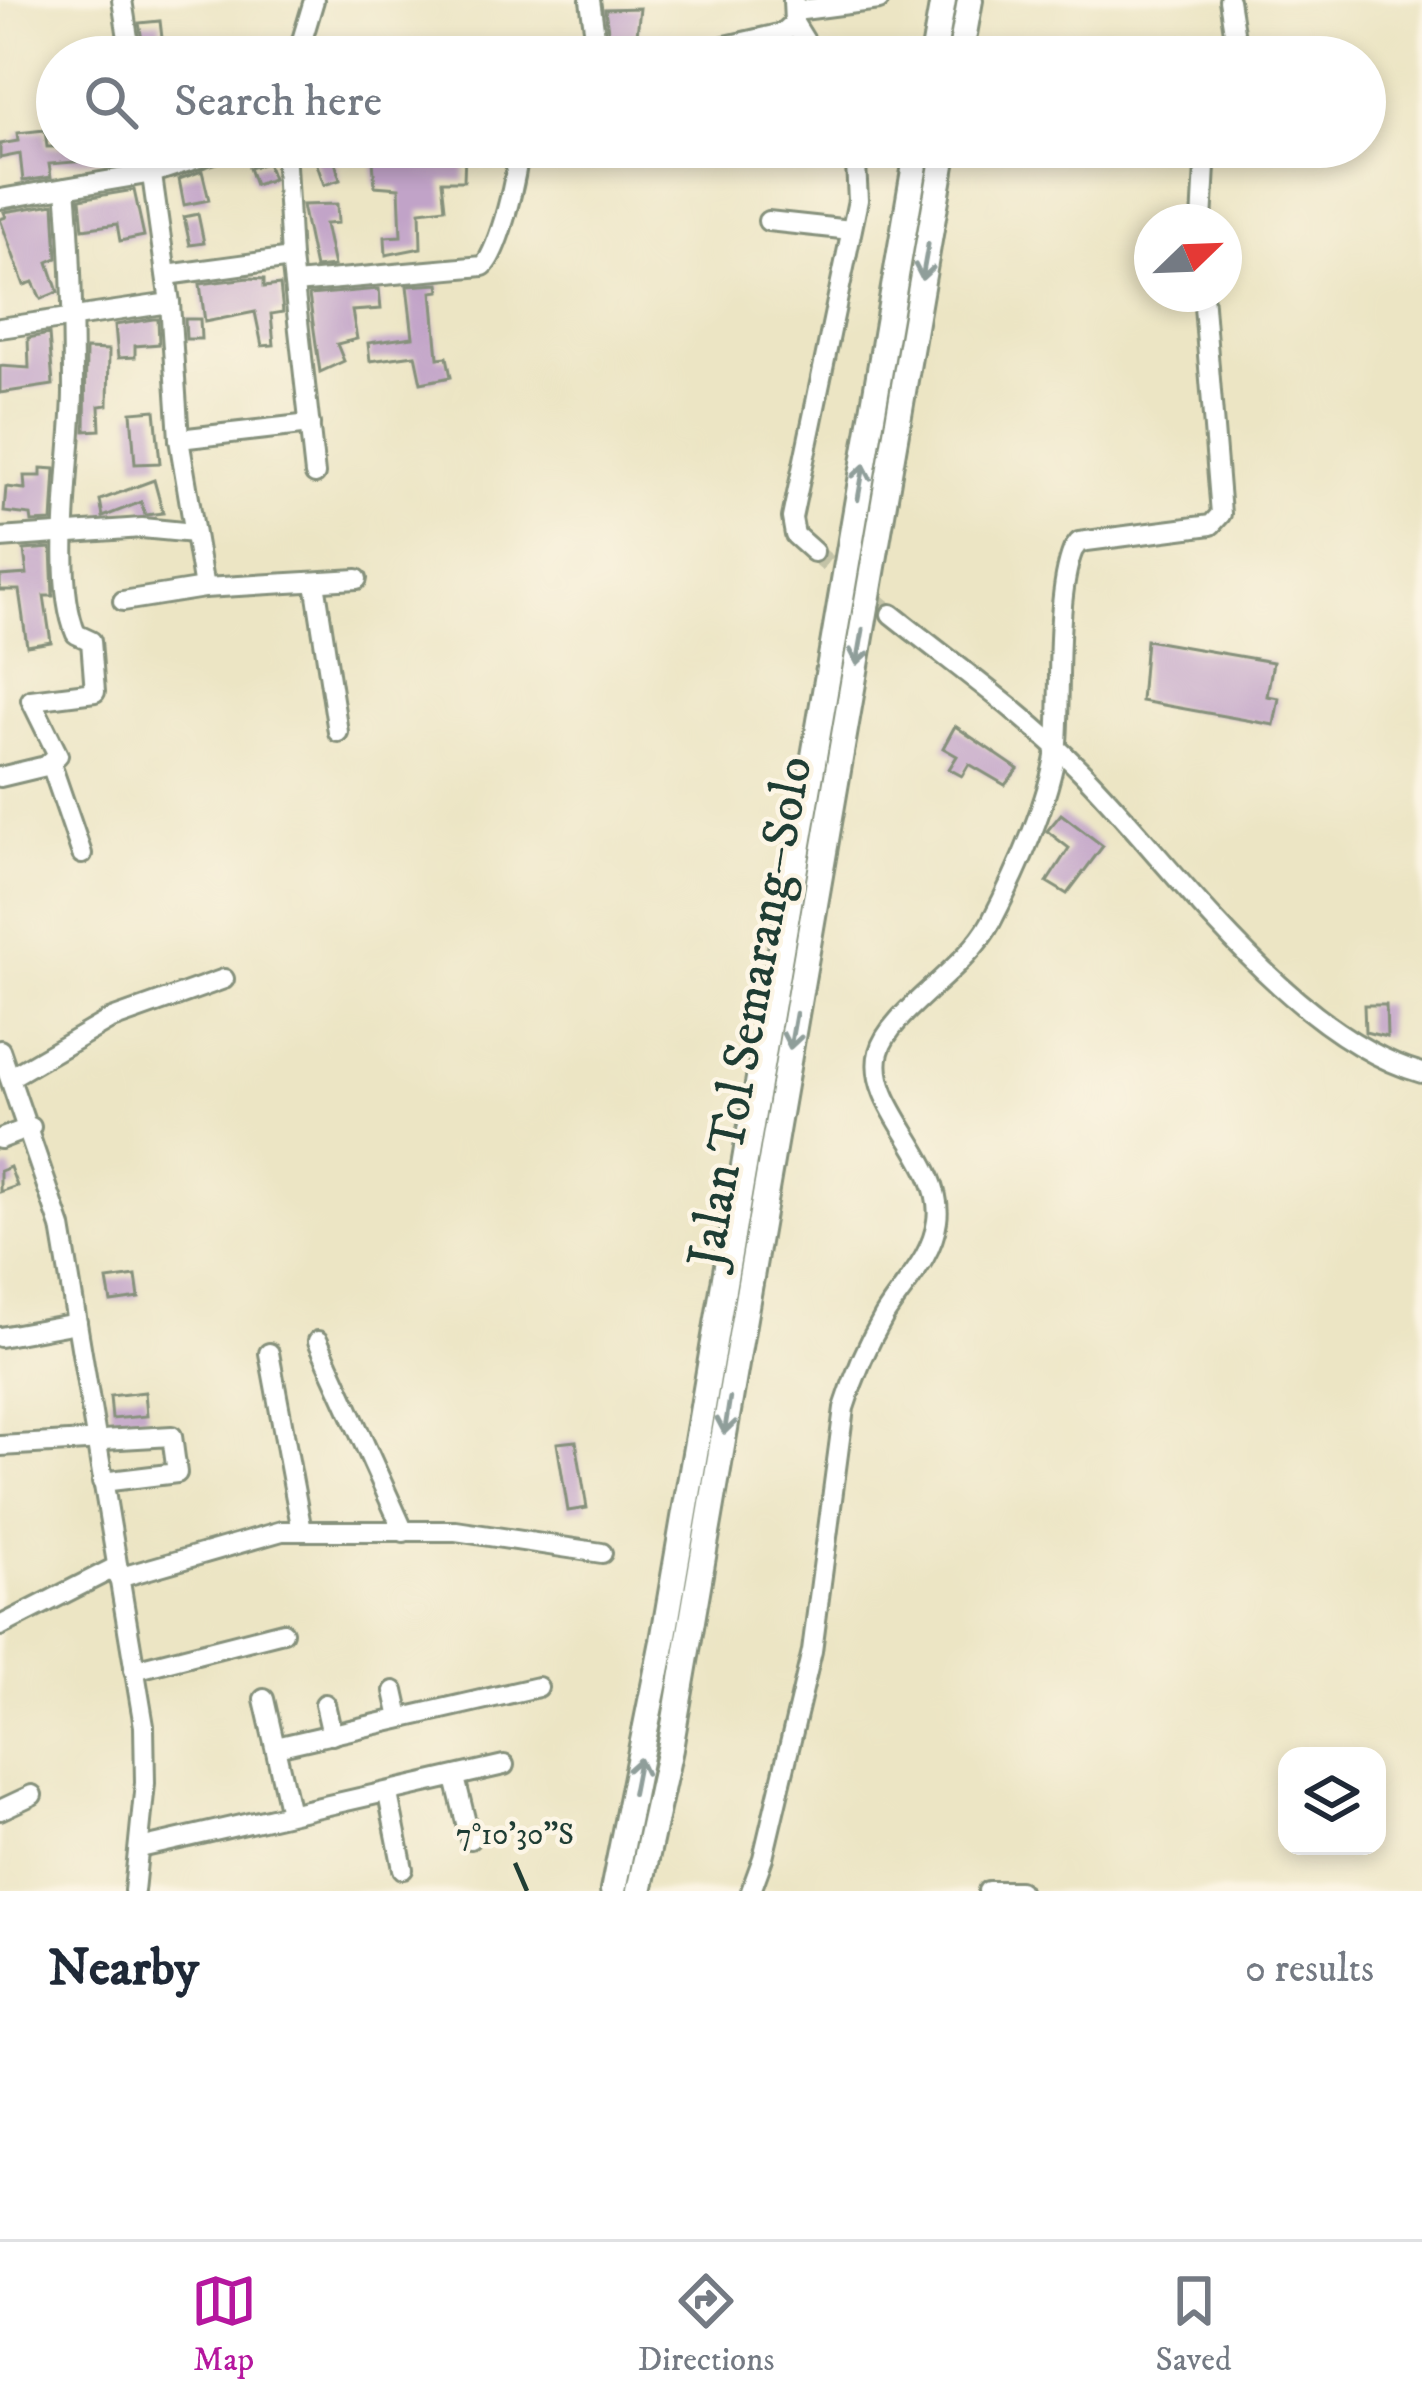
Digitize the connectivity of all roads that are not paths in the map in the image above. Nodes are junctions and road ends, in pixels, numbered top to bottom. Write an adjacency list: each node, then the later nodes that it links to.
1 (122, 0): 9 (street)
2 (314, 0): 10 (street)
3 (590, 0): 11 (street)
4 (879, 0): 8 (street)
5 (943, 0): 13 (highway)
6 (970, 0): 14 (highway)
7 (1229, 0): 15 (street)
8 (794, 12): 12 (street)
9 (128, 36)
10 (303, 36)
11 (595, 36)
12 (769, 36)
13 (937, 36)
14 (964, 36)
15 (1235, 36)
16 (152, 168): 24 (street)
17 (168, 168): 24 (street)
18 (286, 168): 30 (street)
19 (517, 168): 32 (street)
20 (858, 168): 29 (street)
21 (914, 168): 91 (highway, Jalan Tol Semarang–Solo, one-way to 21)
22 (940, 168): 92 (highway, Jalan Tol Semarang–Solo, one-way to 92)
23 (1205, 168): 27 (street)
24 (153, 173): 25 (street); 31 (street)
25 (66, 188): 26 (street); 35 (street)
26 (0, 199)
27 (1203, 204)
28 (768, 221): 29 (street)
29 (850, 230): 43 (street)
30 (291, 258): 31 (street); 32 (street)
31 (167, 275): 33 (street)
32 (295, 284): 37 (street)
33 (170, 303): 35 (street); 38 (street)
34 (1204, 312): 50 (street)
35 (69, 317): 36 (street); 41 (street)
36 (0, 328)
37 (310, 424): 38 (street); 39 (street)
38 (179, 439): 40 (street)
39 (315, 474)
40 (194, 533): 41 (street); 46 (street)
41 (67, 535): 42 (street); 51 (street)
42 (0, 538)
43 (814, 552)
44 (357, 579): 45 (street)
45 (315, 582): 46 (street); 49 (street)
46 (204, 588): 47 (street)
47 (123, 601)
48 (891, 614): 50 (street)
49 (338, 732)
50 (1056, 748): 56 (street); 93 (street)
51 (51, 764): 52 (street); 53 (street)
52 (0, 776)
53 (82, 854)
54 (224, 979): 57 (street)
55 (0, 1050): 57 (street)
56 (1422, 1072)
57 (11, 1077): 58 (street)
58 (31, 1127): 59 (street); 60 (street)
59 (0, 1139)
60 (77, 1323): 61 (street); 64 (street)
61 (0, 1337)
62 (318, 1341): 68 (street)
63 (269, 1353): 67 (street)
64 (95, 1436): 65 (street); 66 (street); 66 (street)
65 (0, 1446)
66 (102, 1482): 70 (street)
67 (302, 1531): 68 (street); 70 (street)
68 (404, 1532): 69 (street)
69 (602, 1552)
70 (117, 1573): 71 (street); 73 (street)
71 (0, 1626)
72 (283, 1632): 73 (street)
73 (134, 1670): 88 (street)
74 (538, 1687): 78 (street)
75 (394, 1690): 78 (street)
76 (264, 1699): 80 (street)
77 (325, 1704): 79 (street)
78 (400, 1718): 79 (street)
79 (332, 1735): 80 (street)
80 (276, 1748): 86 (street)
81 (505, 1765): 82 (street)
82 (455, 1778): 83 (street); 87 (street)
83 (388, 1794): 86 (street); 89 (street)
84 (32, 1795): 85 (street)
85 (0, 1810)
86 (290, 1813): 88 (street)
87 (470, 1839)
88 (140, 1848): 90 (street)
89 (403, 1869)
90 (134, 1891)
91 (613, 1891)
92 (639, 1891)
93 (751, 1891)
94 (988, 1891): 95 (street)
95 (1019, 1891)

